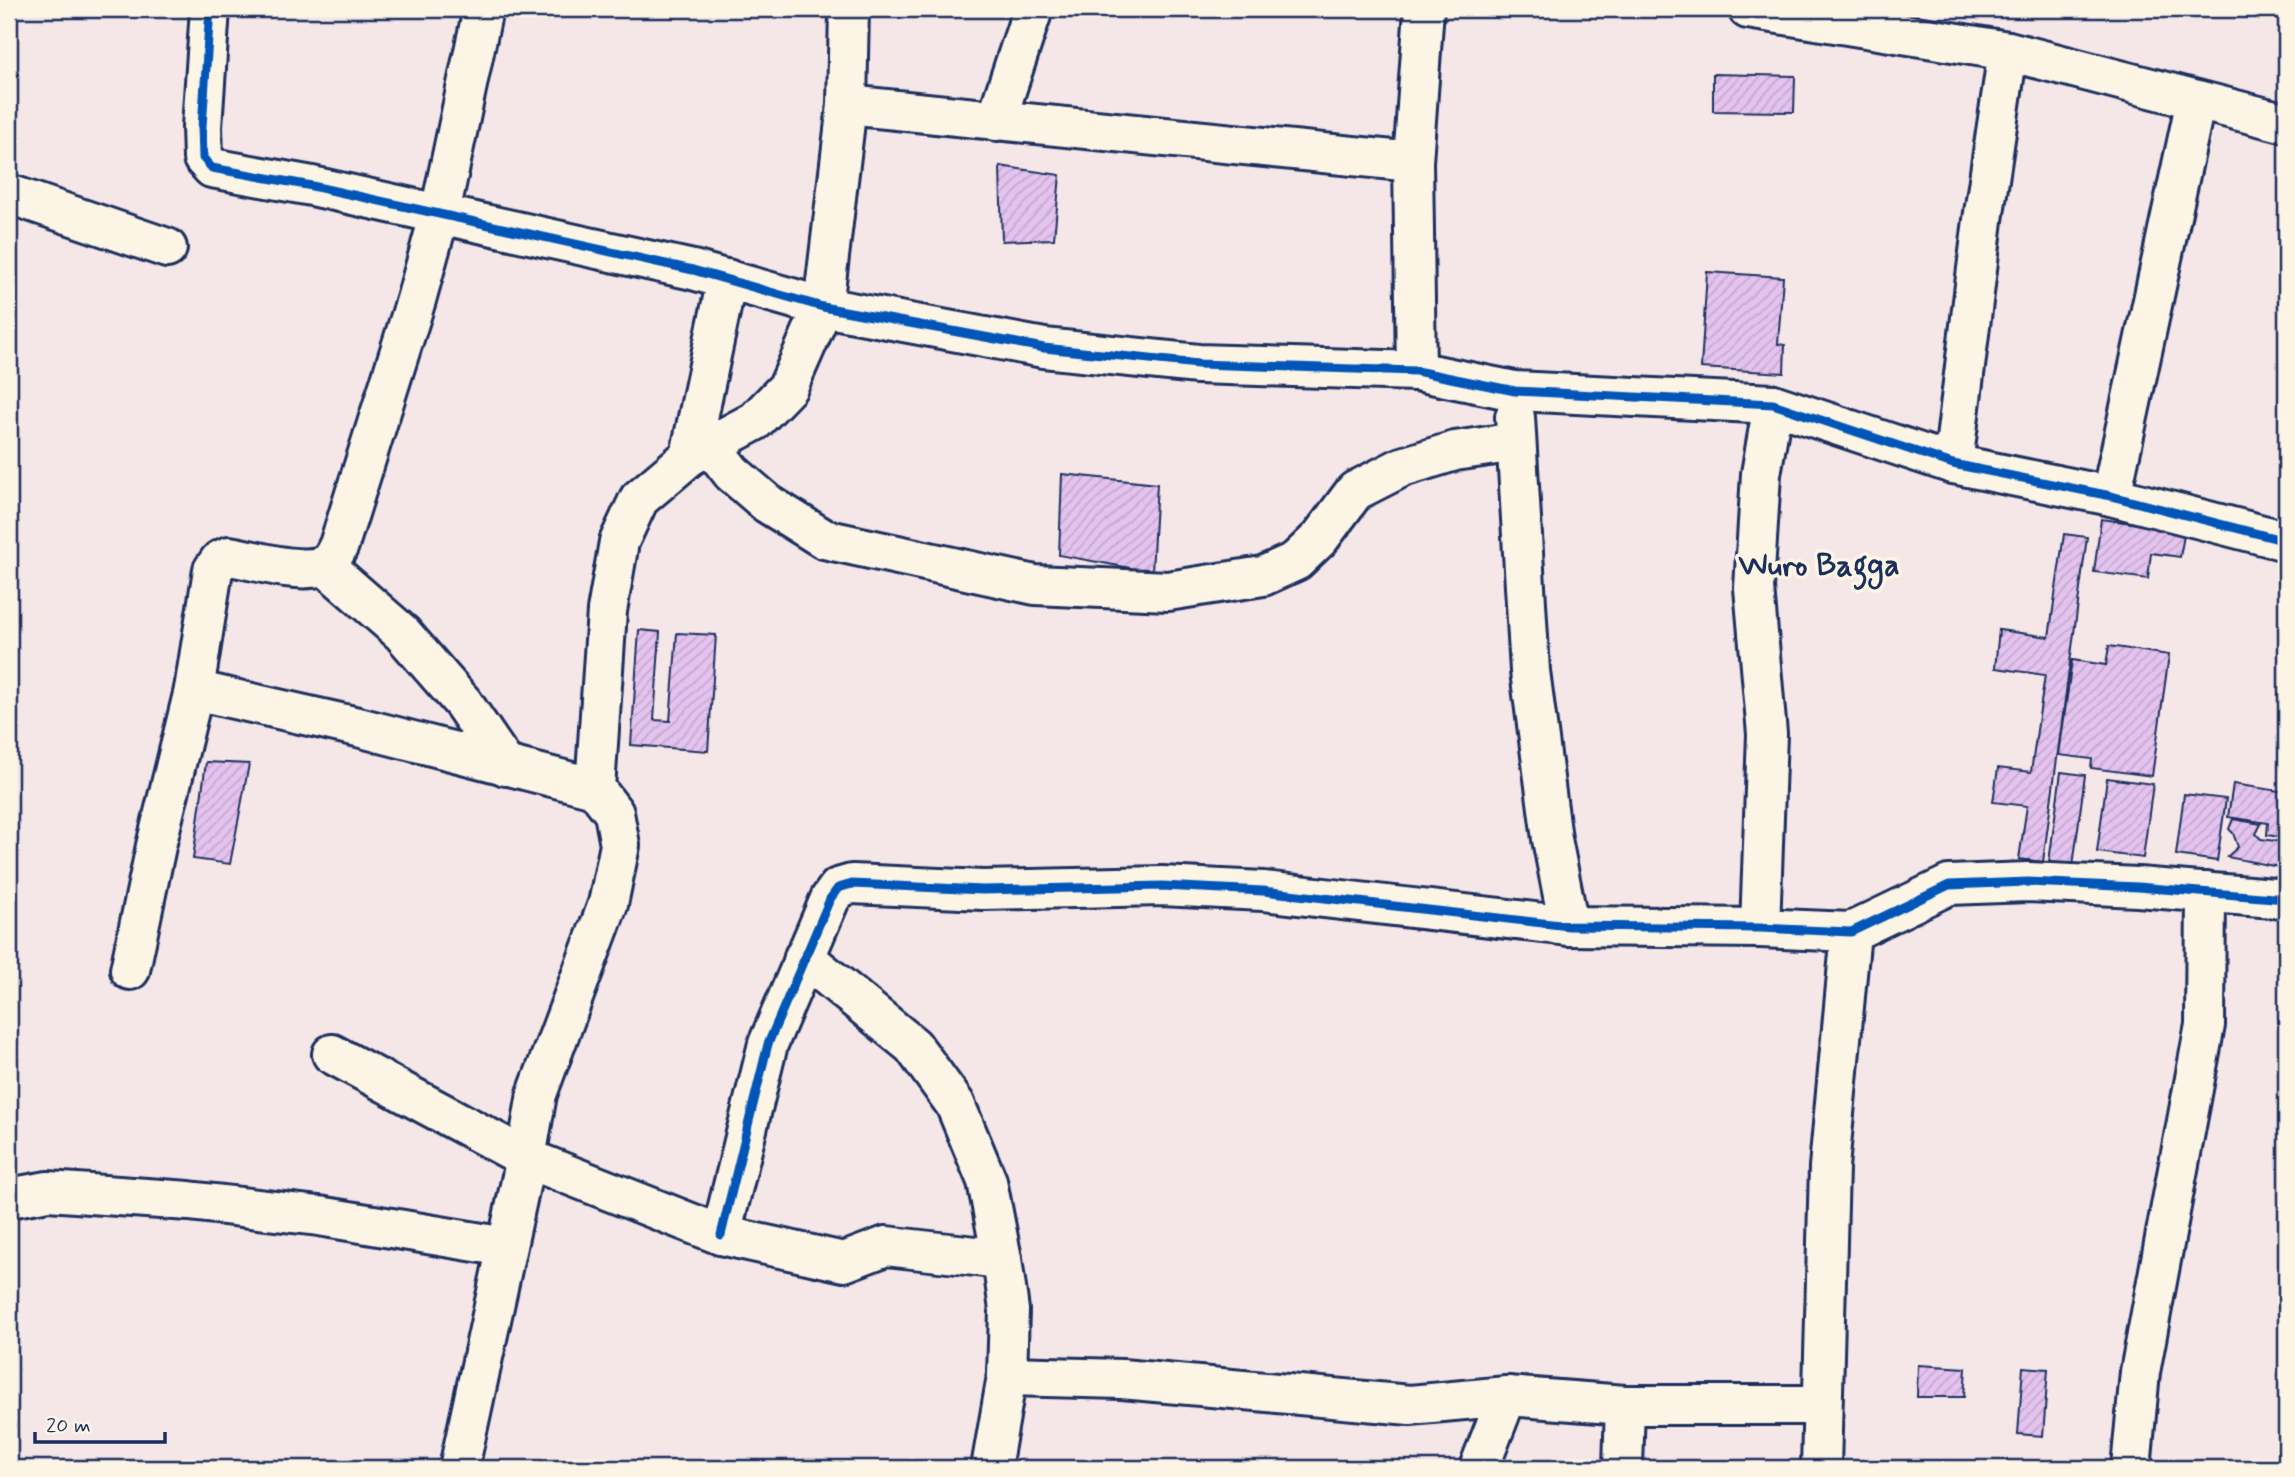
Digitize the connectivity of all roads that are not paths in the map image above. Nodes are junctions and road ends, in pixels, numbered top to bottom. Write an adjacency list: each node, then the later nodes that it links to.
1 (483, 9): 14 (street)
2 (849, 9): 9 (street)
3 (1033, 9): 10 (street)
4 (1424, 9): 12 (street)
5 (1748, 9): 7 (street)
6 (205, 10): 14 (street)
7 (2008, 51): 8 (street); 23 (street)
8 (2196, 100): 11 (street); 24 (street)
9 (848, 105): 10 (street); 17 (street)
10 (996, 121): 12 (street)
11 (2286, 123)
12 (1413, 162): 18 (street)
13 (9, 194): 15 (street)
14 (440, 213): 16 (street); 26 (street)
15 (167, 248)
16 (727, 279): 17 (street); 22 (street)
17 (823, 307): 18 (street); 22 (street)
18 (1416, 371): 19 (street)
19 (1515, 391): 20 (street); 21 (street)
20 (1773, 404): 23 (street); 33 (street)
21 (1516, 442): 22 (street); 32 (street)
22 (700, 451): 29 (street)
23 (1953, 464): 24 (street)
24 (2111, 496): 25 (street)
25 (2286, 541)
26 (324, 565): 27 (street); 28 (street)
27 (194, 690): 28 (street); 36 (street)
28 (506, 766): 29 (street)
29 (595, 788): 38 (street)
30 (2206, 892): 31 (street); 34 (street); 52 (street)
31 (2286, 899)
32 (1569, 926): 33 (street); 35 (street)
33 (1760, 928): 34 (street)
34 (1851, 932): 46 (street)
35 (804, 957): 40 (street); 42 (street)
36 (130, 970)
37 (332, 1054): 38 (street)
38 (526, 1158): 40 (street); 41 (street)
39 (9, 1198): 41 (street)
40 (721, 1235): 42 (street)
41 (506, 1247): 47 (street)
42 (1002, 1259): 43 (street)
43 (1007, 1376): 44 (street); 48 (street)
44 (1507, 1396): 45 (street); 49 (street)
45 (1625, 1405): 46 (street); 50 (street)
46 (1821, 1405): 51 (street)
47 (459, 1468)
48 (991, 1468)
49 (1479, 1468)
50 (1623, 1468)
51 (1821, 1468)
52 (2131, 1468)

